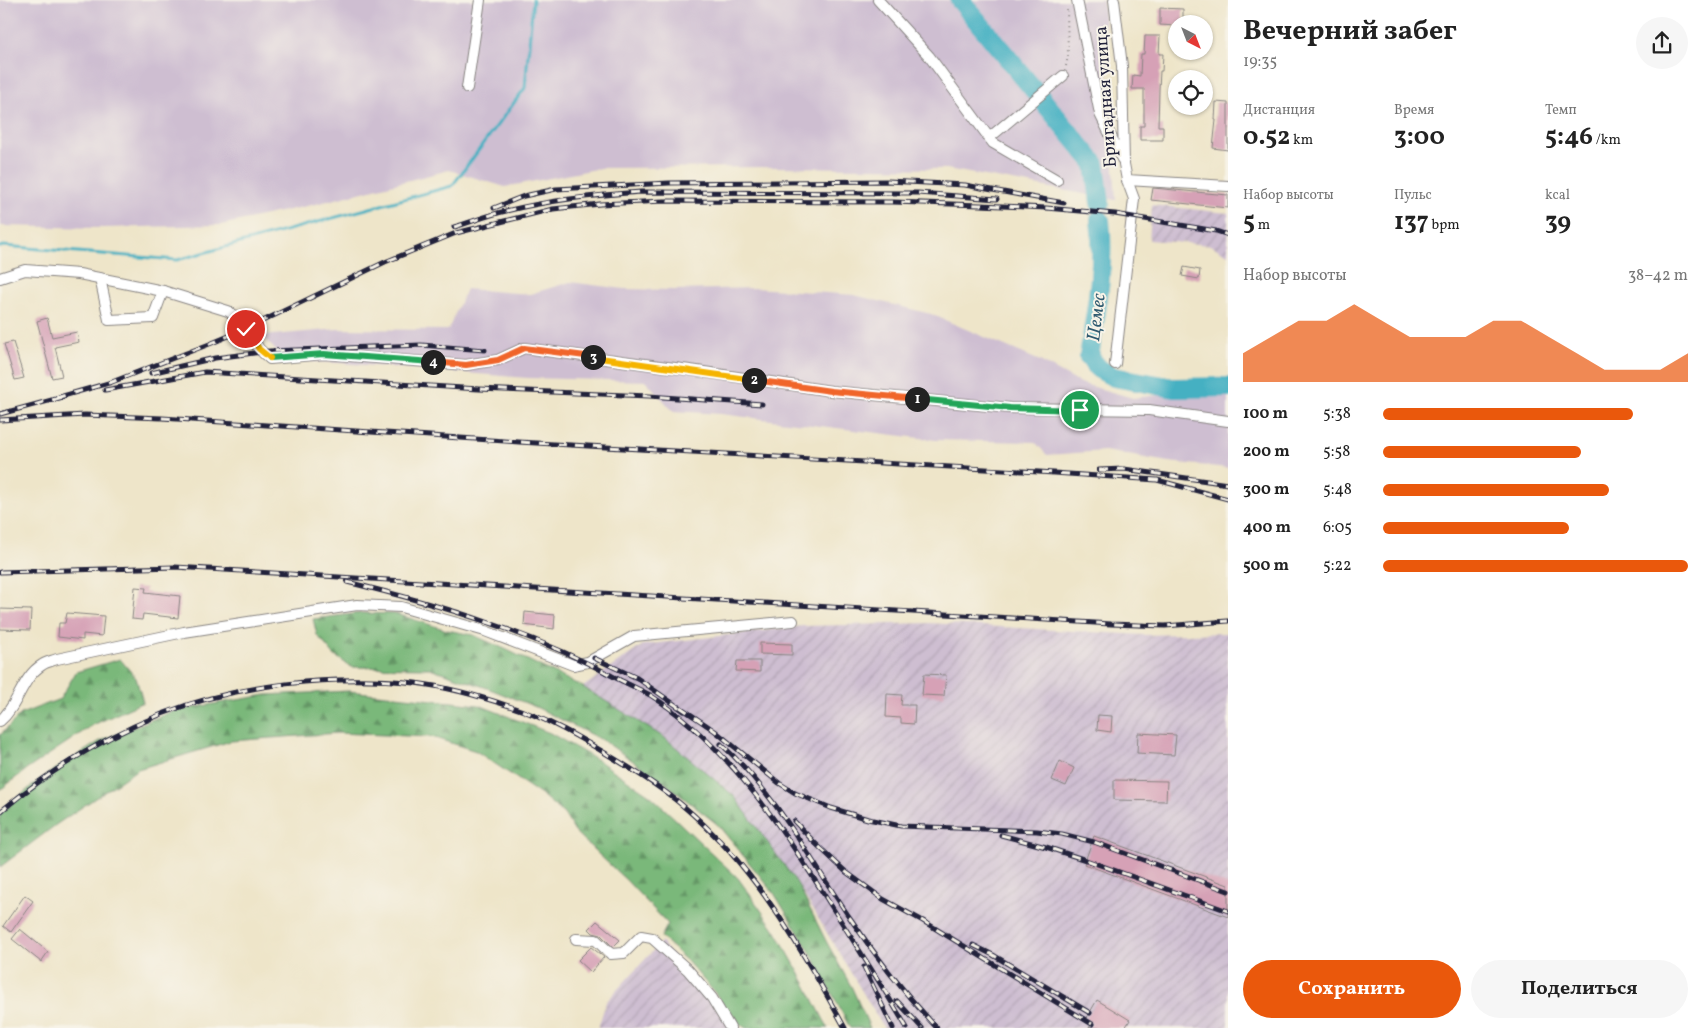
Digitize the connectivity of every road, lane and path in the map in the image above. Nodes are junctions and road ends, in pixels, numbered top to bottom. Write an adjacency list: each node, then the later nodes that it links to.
1 (480, 0): 7 (street)
2 (878, 0): 8 (street)
3 (1078, 0): 9 (street)
4 (1114, 0): 9 (street, Бригадная улица)
5 (1067, 4): 6 (path)
6 (1063, 76): 8 (street)
7 (467, 88)
8 (990, 138): 10 (street)
9 (1124, 165): 11 (street, Бригадная улица)
10 (1057, 180)
11 (1127, 180): 12 (street, Бригадная улица); 16 (street)
12 (1228, 186)
13 (0, 278): 14 (street)
14 (100, 278): 15 (street); 15 (street)
15 (163, 291): 17 (street)
16 (1115, 364)
17 (1228, 421)
18 (793, 621): 19 (street)
19 (0, 721)
20 (576, 939): 21 (street)
21 (730, 1028)

